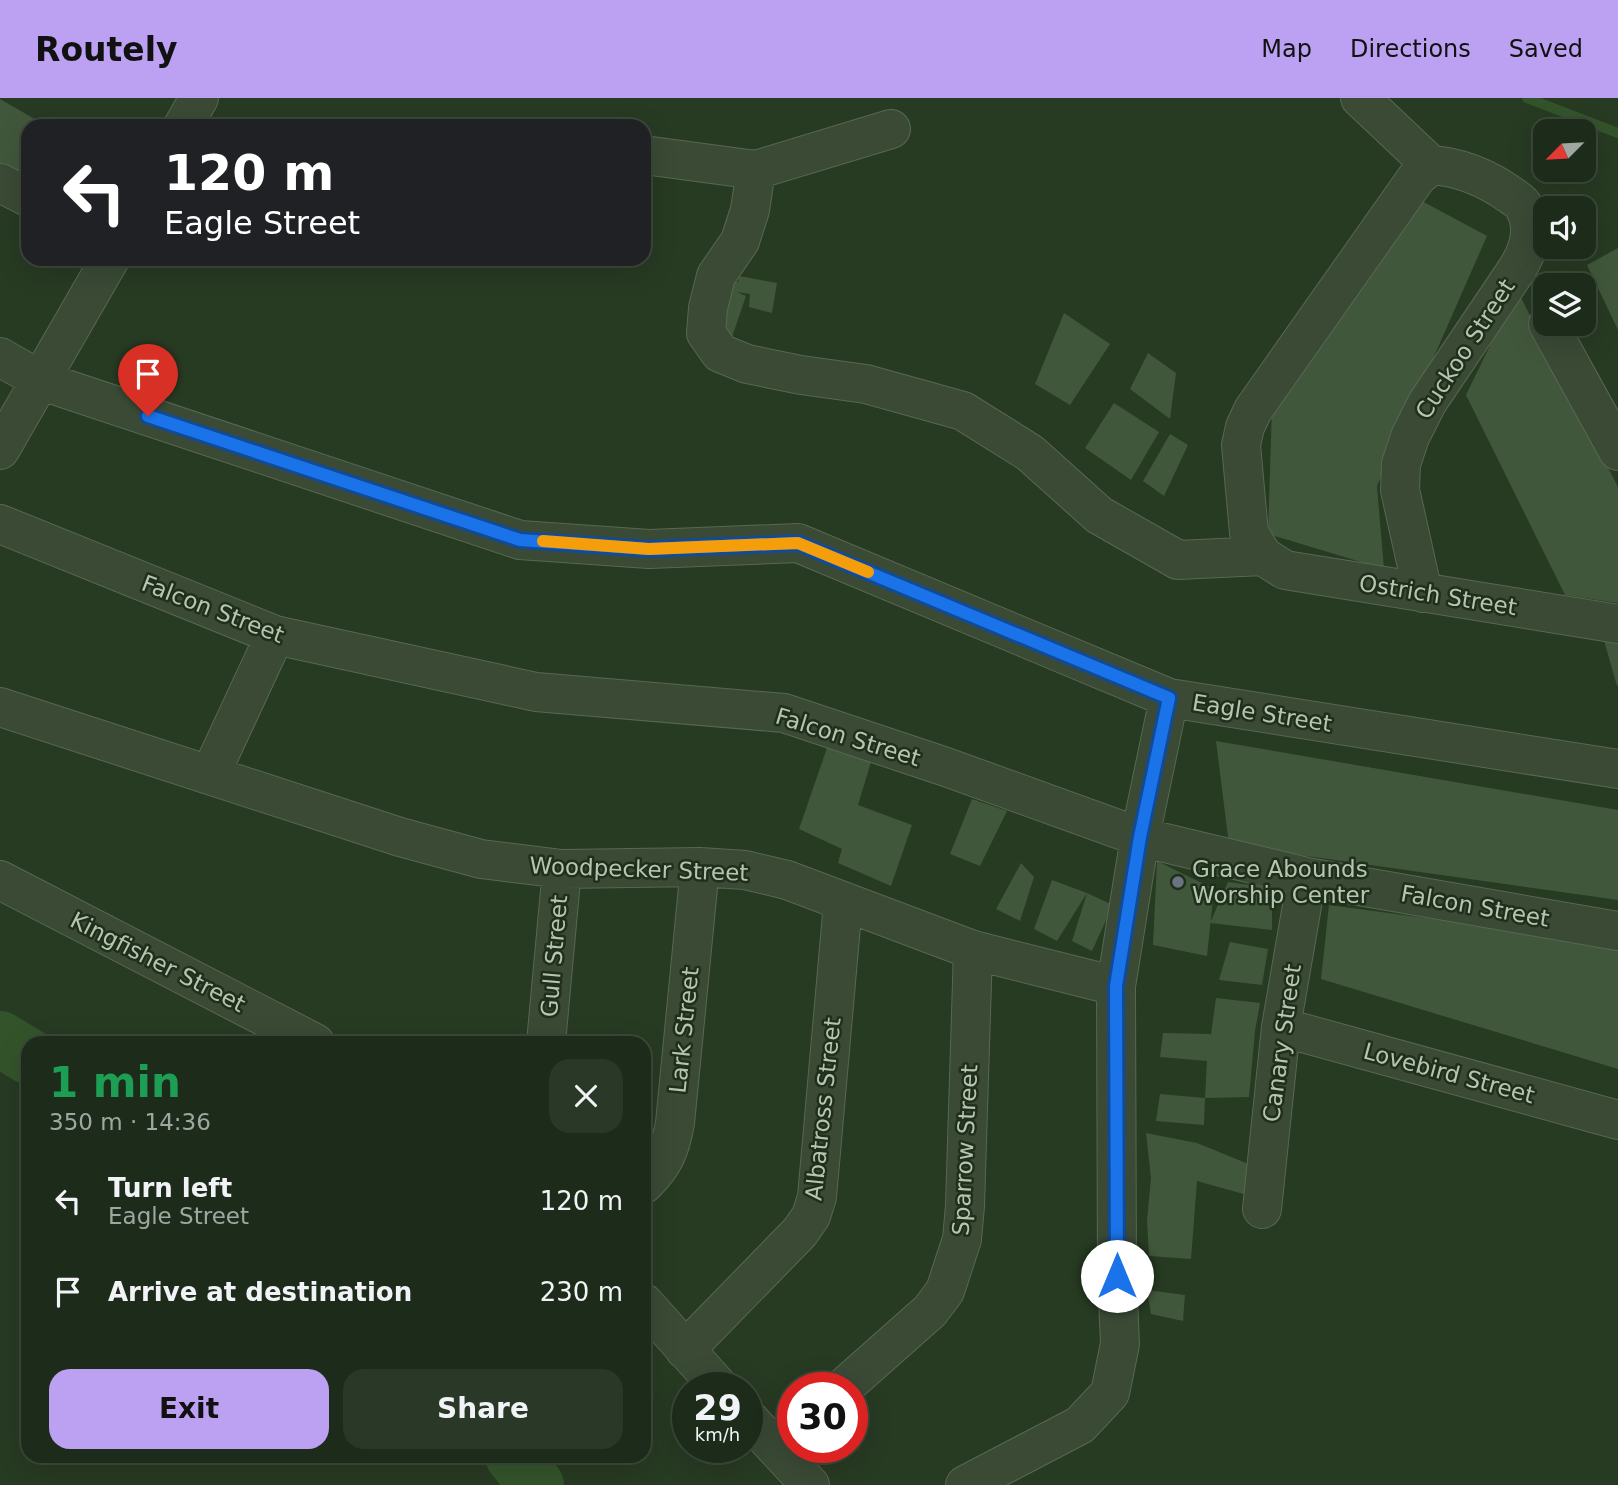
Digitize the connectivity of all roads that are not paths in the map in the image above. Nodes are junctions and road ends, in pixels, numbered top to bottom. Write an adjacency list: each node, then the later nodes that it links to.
1 (1360, 98): 4 (street)
2 (891, 129): 5 (street)
3 (651, 156): 5 (street)
4 (1431, 166): 9 (street, Cuckoo Street); 17 (street)
5 (756, 170): 17 (street)
6 (0, 183): 7 (street)
7 (21, 194)
8 (106, 266): 13 (street)
9 (1517, 269): 10 (street); 18 (street, Cuckoo Street)
10 (1533, 298)
11 (1555, 336): 15 (street)
12 (0, 357): 13 (street, Eagle Street)
13 (41, 381): 14 (street); 21 (street, Eagle Street)
14 (0, 450)
15 (1618, 451)
16 (0, 524): 20 (street, Falcon Street)
17 (1262, 556): 18 (street, Ostrich Street)
18 (1423, 593): 19 (street, Ostrich Street)
19 (1618, 624)
20 (275, 635): 24 (street); 25 (street, Falcon Street)
21 (1169, 698): 23 (street, Eagle Street); 25 (street)
22 (0, 707): 24 (street, Woodpecker Street)
23 (1618, 769)
24 (211, 775): 27 (street, Woodpecker Street)
25 (1140, 837): 28 (street, Falcon Street); 33 (street)
26 (700, 867): 27 (street, Woodpecker Street); 30 (street, Woodpecker Street); 38 (street, Lark Street)
27 (562, 869): 36 (street, Gull Street)
28 (1307, 877): 31 (street, Falcon Street); 34 (street, Canary Street)
29 (0, 880): 35 (street, Kingfisher Street)
30 (843, 903): 32 (street, Woodpecker Street); 41 (street, Albatross Street)
31 (1618, 931)
32 (973, 950): 33 (street, Woodpecker Street); 43 (street, Sparrow Street)
33 (1116, 986): 46 (street)
34 (1281, 1027): 37 (street, Lovebird Street); 39 (street, Canary Street)
35 (301, 1036)
36 (547, 1036)
37 (1618, 1120)
38 (651, 1177)
39 (1262, 1209)
40 (651, 1311): 41 (street)
41 (685, 1350): 42 (street)
42 (705, 1372)
43 (861, 1372)
44 (797, 1463): 45 (street)
45 (810, 1485)
46 (965, 1485)

